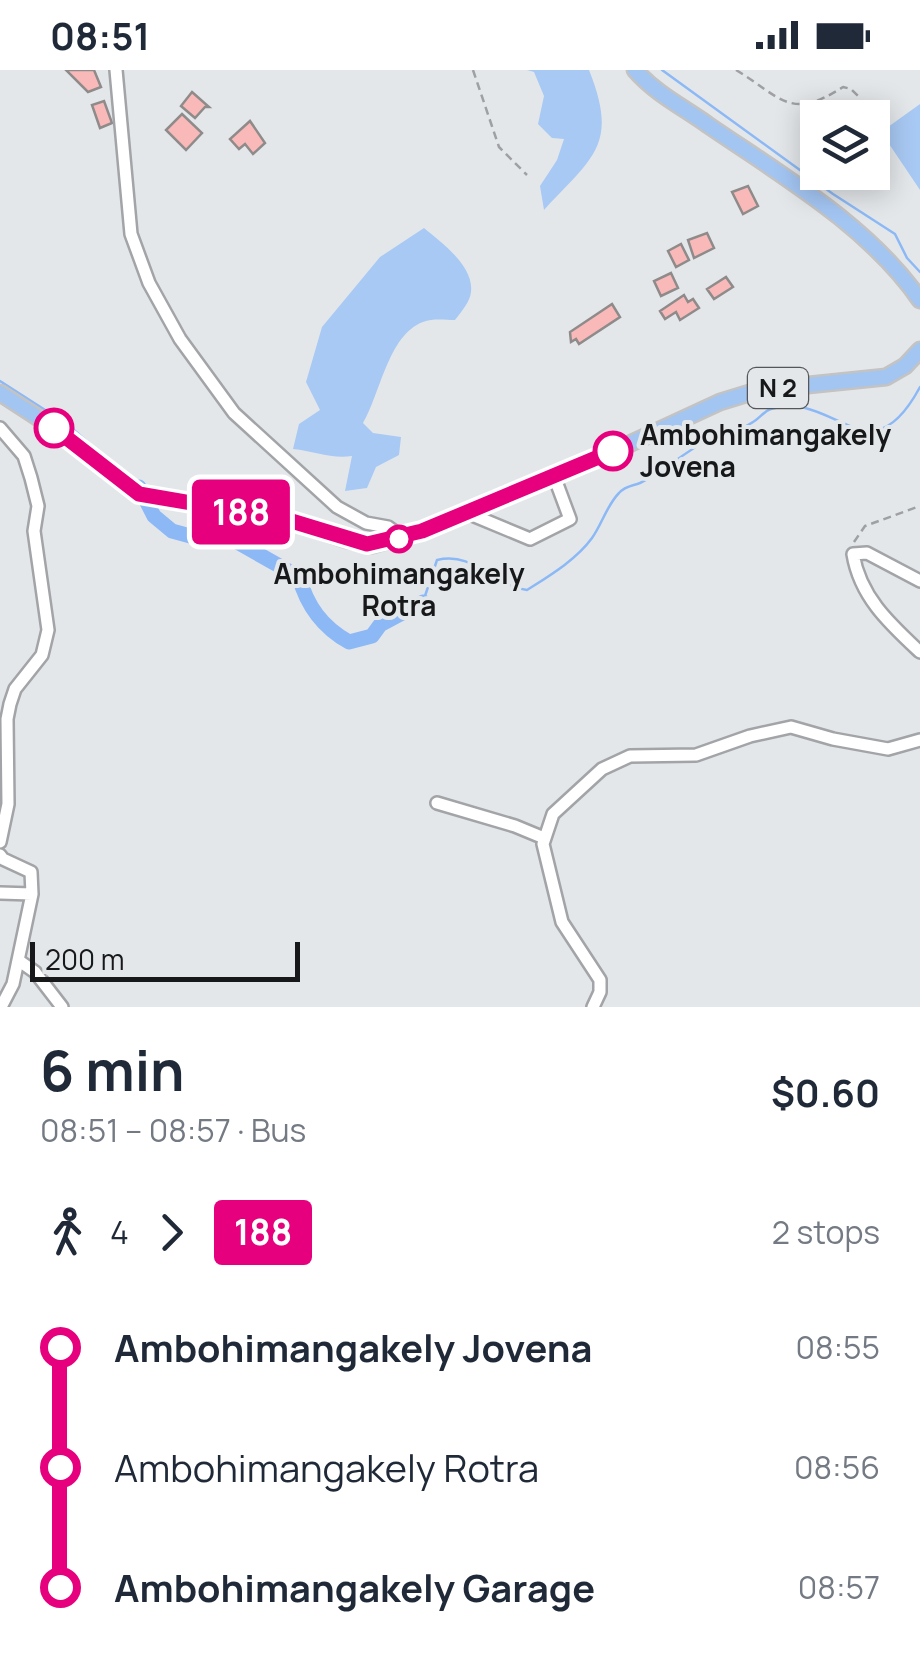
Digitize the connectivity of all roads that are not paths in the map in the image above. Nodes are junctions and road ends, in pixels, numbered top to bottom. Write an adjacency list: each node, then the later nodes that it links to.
1 (116, 70): 9 (street)
2 (635, 70): 3 (main road)
3 (920, 300)
4 (920, 350): 7 (main road, N 2)
5 (0, 392): 9 (main road, N 2)
6 (0, 428): 12 (street)
7 (554, 476): 8 (main road, N 2); 8 (street)
8 (465, 512): 9 (main road, N 2)
9 (403, 538)
10 (920, 580): 11 (street)
11 (920, 652)
12 (3, 723): 16 (street)
13 (920, 740): 15 (street)
14 (436, 802): 15 (street)
15 (544, 838): 23 (street)
16 (0, 842)
17 (0, 854): 19 (street)
18 (0, 893): 19 (street)
19 (32, 894): 20 (street)
20 (18, 960): 21 (street); 22 (street)
21 (0, 1007)
22 (62, 1007)
23 (592, 1007)

